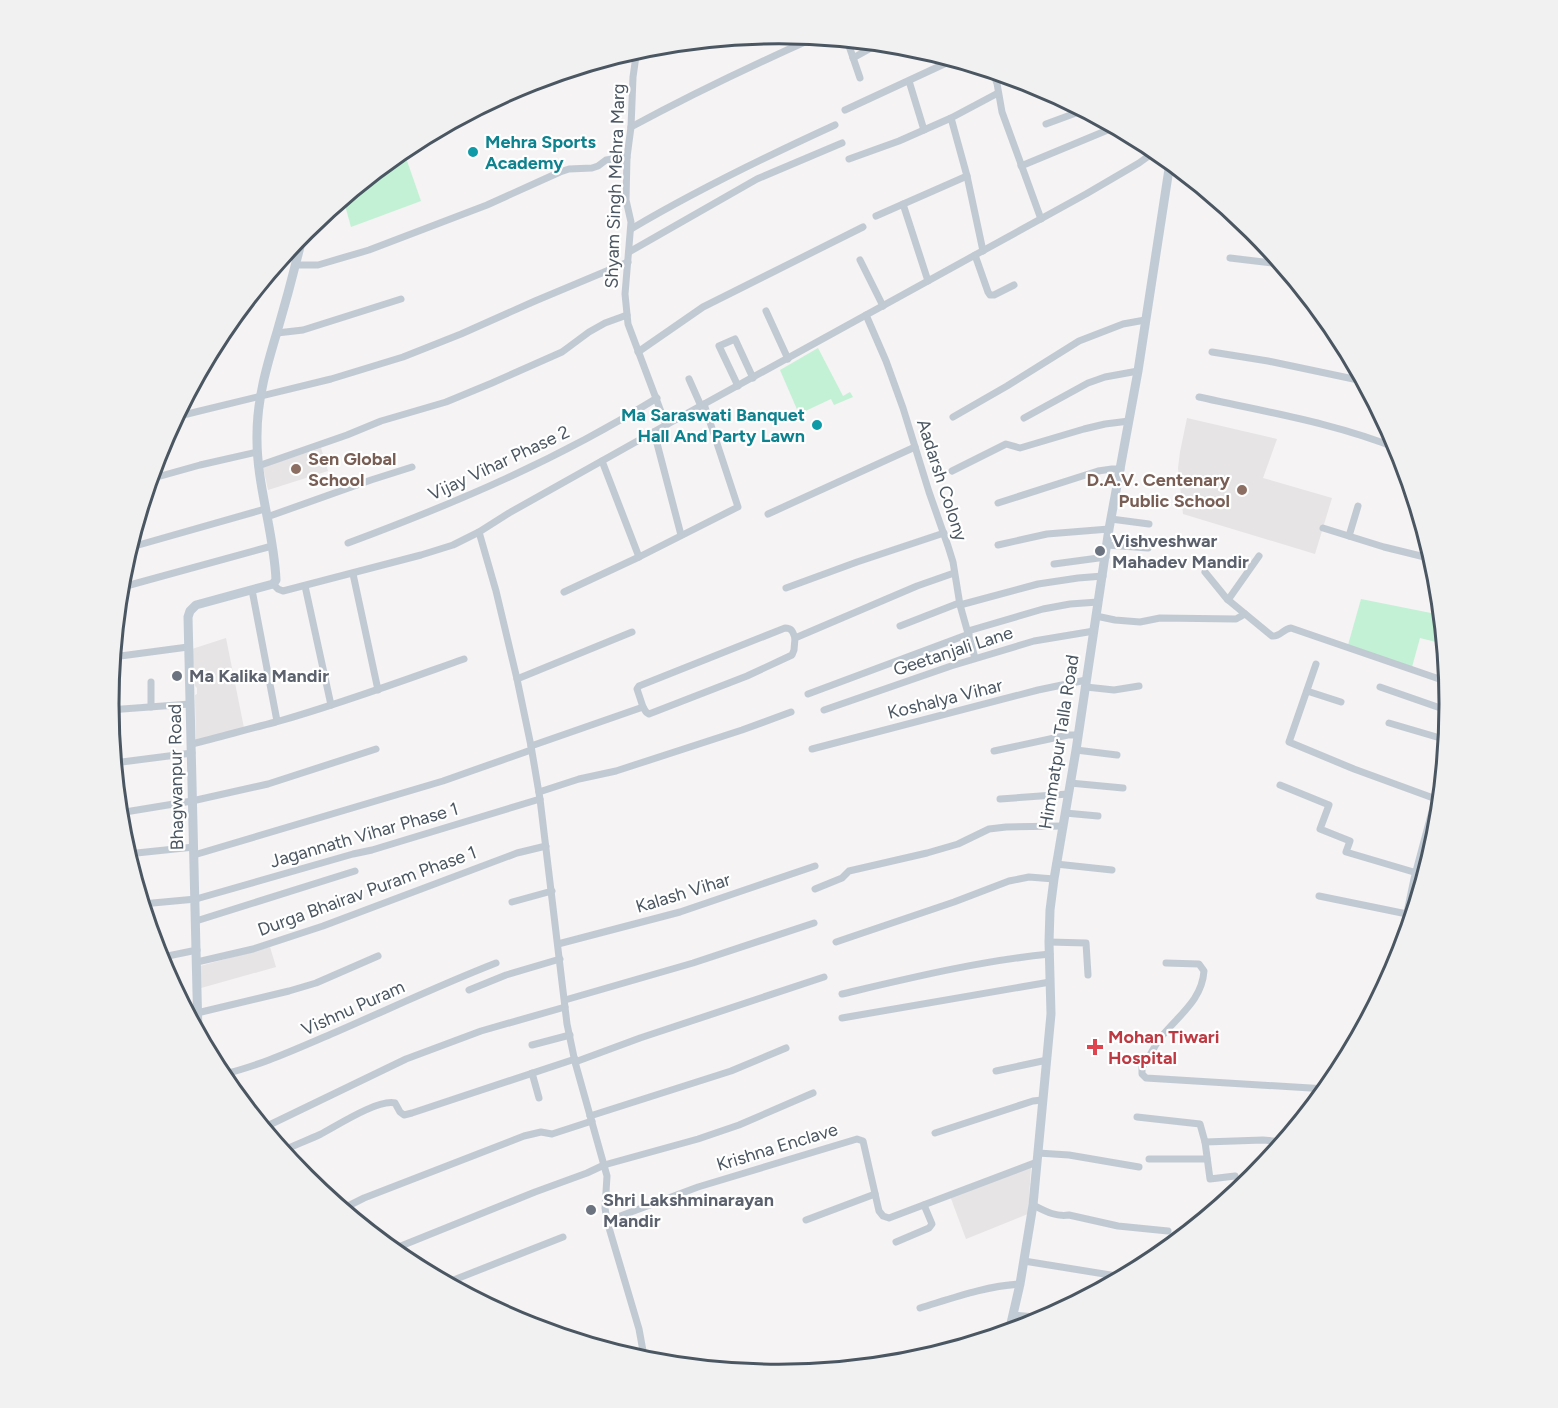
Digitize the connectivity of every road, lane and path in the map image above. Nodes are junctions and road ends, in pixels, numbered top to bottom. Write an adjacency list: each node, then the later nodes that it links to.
1 (799, 44): 16 (street)
2 (850, 48): 4 (street)
3 (868, 50): 4 (street)
4 (853, 58): 7 (street)
5 (636, 59): 16 (street, Shyam Singh Mehra Marg)
6 (944, 64): 8 (street)
7 (860, 78)
8 (909, 81): 11 (street); 17 (street)
9 (996, 81): 10 (street)
10 (998, 93): 13 (street); 23 (street)
11 (845, 110)
12 (1074, 114): 14 (street)
13 (951, 118): 17 (street); 25 (street)
14 (1046, 124)
15 (835, 125): 30 (street)
16 (631, 126): 21 (street, Shyam Singh Mehra Marg)
17 (924, 130): 22 (street)
18 (1106, 131): 23 (street)
19 (842, 142): 33 (street)
20 (1148, 156): 28 (street)
21 (627, 158): 30 (street, Shyam Singh Mehra Marg); 39 (street)
22 (849, 159)
23 (1021, 166): 28 (street)
24 (1168, 171): 47 (street, Himmatpur Talla Road)
25 (967, 176): 26 (street); 31 (street)
26 (903, 204): 27 (street); 40 (street)
27 (876, 216)
28 (1041, 219): 31 (street)
29 (863, 227): 49 (street)
30 (631, 229): 33 (street, Shyam Singh Mehra Marg)
31 (983, 251): 34 (street)
32 (298, 252): 39 (street)
33 (629, 252): 37 (street, Shyam Singh Mehra Marg)
34 (975, 255): 40 (street); 41 (street)
35 (1230, 258): 38 (street)
36 (860, 260): 43 (street)
37 (628, 262): 45 (street, Shyam Singh Mehra Marg); 57 (street)
38 (1270, 263)
39 (296, 265): 48 (street)
40 (928, 281): 43 (street)
41 (1014, 285)
42 (401, 299): 48 (street)
43 (883, 306): 46 (street)
44 (766, 311): 51 (street)
45 (627, 315): 49 (street, Shyam Singh Mehra Marg); 71 (street)
46 (866, 315): 51 (street); 68 (street, Aadarsh Colony)
47 (1145, 320): 52 (street, Himmatpur Talla Road); 62 (street)
48 (277, 333): 57 (street)
49 (638, 352): 59 (street, Shyam Singh Mehra Marg)
50 (1212, 352): 55 (street)
51 (788, 359): 53 (street)
52 (1138, 371): 63 (street); 64 (street, Himmatpur Talla Road)
53 (753, 378): 56 (street); 56 (street)
54 (689, 379): 60 (street)
55 (1354, 379)
56 (738, 386): 60 (street)
57 (260, 396): 61 (street); 69 (street)
58 (1200, 397): 67 (street)
59 (657, 398): 65 (street, Shyam Singh Mehra Marg); 88 (street, Vijay Vihar Phase 2)
60 (703, 405): 65 (street); 86 (street)
61 (186, 414)
62 (953, 417)
63 (1024, 418)
64 (1130, 421): 73 (street, Himmatpur Talla Road); 74 (street)
65 (666, 424): 66 (street)
66 (654, 432): 70 (street); 86 (street)
67 (1385, 443)
68 (915, 447): 79 (street); 85 (street, Aadarsh Colony)
69 (257, 452): 71 (street); 75 (street)
70 (602, 461): 84 (street); 96 (street)
71 (258, 466): 78 (street)
72 (412, 467): 78 (street)
73 (1121, 469): 76 (street); 80 (street, Himmatpur Talla Road)
74 (952, 471)
75 (160, 476)
76 (998, 503)
77 (1358, 506): 87 (street)
78 (266, 513): 89 (street); 92 (street)
79 (768, 514)
80 (1111, 519): 81 (street); 83 (street, Himmatpur Talla Road)
81 (1149, 524)
82 (1323, 528): 87 (street)
83 (1109, 529): 90 (street); 91 (street, Himmatpur Talla Road)
84 (479, 532): 101 (street); 124 (street)
85 (944, 533): 100 (street, Aadarsh Colony); 106 (street)
86 (681, 536): 96 (street)
87 (1349, 536): 95 (street)
88 (348, 543)
89 (138, 545)
90 (998, 545)
91 (1107, 545): 93 (street); 97 (street, Himmatpur Talla Road)
92 (272, 546): 103 (street); 104 (street)
93 (1148, 548)
94 (1259, 556): 109 (street)
95 (1423, 556)
96 (639, 557): 108 (street)
97 (1106, 557): 98 (street); 102 (street, Himmatpur Talla Road)
98 (1054, 564)
99 (1205, 572): 109 (street)
100 (954, 573): 111 (street, Aadarsh Colony); 118 (street)
101 (353, 574): 105 (street); 130 (street)
102 (1103, 576): 110 (street, Himmatpur Talla Road); 111 (street)
103 (273, 584): 105 (street); 107 (street, Bhagwanpur Road)
104 (129, 585)
105 (305, 586): 135 (street)
106 (786, 588)
107 (252, 590): 119 (street, Bhagwanpur Road); 142 (street)
108 (564, 592)
109 (1228, 600): 113 (street)
110 (1098, 602): 112 (street, Himmatpur Talla Road); 117 (street)
111 (960, 604): 114 (street); 117 (street, Aadarsh Colony)
112 (1096, 615): 113 (street); 115 (street, Himmatpur Talla Road)
113 (1241, 616): 125 (street)
114 (900, 626)
115 (1094, 631): 121 (street, Geetanjali Lane); 127 (street, Himmatpur Talla Road)
116 (632, 632): 124 (street)
117 (968, 632): 121 (street, Aadarsh Colony); 132 (street)
118 (795, 638): 137 (street); 137 (street)
119 (188, 647): 120 (street); 134 (street, Bhagwanpur Road)
120 (120, 656)
121 (975, 658): 140 (street, Geetanjali Lane)
122 (464, 659): 130 (street)
123 (1316, 664): 131 (street)
124 (517, 679): 147 (street)
125 (1439, 679)
126 (151, 682): 136 (street)
127 (1086, 684): 128 (street, Koshalya Vihar); 144 (street, Himmatpur Talla Road); 149 (street, Koshalya Vihar)
128 (1139, 686)
129 (1380, 687): 138 (street)
130 (378, 690): 135 (street)
131 (1307, 691): 133 (street); 159 (street)
132 (808, 694)
133 (1341, 702)
134 (190, 704): 136 (street); 146 (street, Bhagwanpur Road)
135 (331, 705): 142 (street)
136 (151, 707): 139 (street)
137 (643, 707): 147 (street)
138 (1440, 708)
139 (119, 709)
140 (824, 710)
141 (791, 712): 157 (street, Jagannath Vihar Phase 1)
142 (277, 721): 146 (street)
143 (1389, 723): 145 (street)
144 (1078, 735): 150 (street, Himmatpur Talla Road); 151 (street)
145 (1438, 738)
146 (192, 748): 153 (street); 160 (street, Bhagwanpur Road)
147 (531, 748): 157 (street); 167 (street)
148 (376, 749): 160 (street)
149 (812, 749)
150 (1076, 750): 152 (street); 155 (street, Himmatpur Talla Road)
151 (994, 752)
152 (1117, 755)
153 (121, 762)
154 (1280, 785): 174 (street)
155 (1069, 788): 156 (street); 158 (street); 162 (street, Himmatpur Talla Road)
156 (1123, 788)
157 (540, 796): 165 (street); 179 (street, Jagannath Vihar Phase 1)
158 (1000, 799)
159 (1432, 800)
160 (192, 801): 161 (street); 167 (street, Bhagwanpur Road)
161 (128, 812)
162 (1065, 813): 163 (street); 164 (street, Himmatpur Talla Road)
163 (1098, 816)
164 (1062, 826): 170 (street, Himmatpur Talla Road); 176 (street)
165 (546, 846): 177 (street); 193 (street, Durga Bhairav Puram Phase 1)
166 (1424, 846): 169 (street)
167 (194, 851): 168 (street); 179 (street, Bhagwanpur Road)
168 (136, 854)
169 (1421, 857)
170 (1056, 864): 172 (street); 175 (street, Himmatpur Talla Road)
171 (815, 866): 187 (street, Kalash Vihar)
172 (1112, 870)
173 (355, 871): 183 (street)
174 (1417, 876)
175 (1054, 879): 185 (street); 186 (street, Himmatpur Talla Road)
176 (815, 889)
177 (552, 891): 180 (street); 187 (street)
178 (1319, 896): 182 (street)
179 (196, 899): 181 (street, Jagannath Vihar Phase 1); 183 (street, Bhagwanpur Road)
180 (512, 902)
181 (150, 903)
182 (1405, 914)
183 (196, 921): 188 (street, Bhagwanpur Road)
184 (814, 923): 201 (street)
185 (836, 942)
186 (1049, 942): 189 (street, Himmatpur Talla Road); 196 (street)
187 (558, 944): 192 (street)
188 (197, 950): 190 (street); 193 (street, Bhagwanpur Road)
189 (1050, 954): 198 (street, Himmatpur Talla Road); 200 (street)
190 (169, 956)
191 (378, 956): 203 (street)
192 (560, 959): 199 (street); 201 (street)
193 (197, 962): 202 (street, Bhagwanpur Road)
194 (496, 963): 211 (street, Vishnu Puram)
195 (1166, 963): 213 (street)
196 (1088, 975)
197 (824, 976): 209 (street)
198 (1050, 982): 204 (street); 208 (street, Himmatpur Talla Road)
199 (470, 990)
200 (842, 994)
201 (565, 1003): 205 (street); 219 (street)
202 (195, 1012)
203 (198, 1016)
204 (842, 1018)
205 (570, 1035): 206 (street); 209 (street)
206 (532, 1045)
207 (786, 1048): 218 (street)
208 (1047, 1060): 210 (street); 216 (street, Himmatpur Talla Road)
209 (575, 1061): 212 (street); 218 (street)
210 (996, 1071)
211 (231, 1072)
212 (532, 1073): 215 (street); 223 (street)
213 (1316, 1088)
214 (813, 1093): 227 (street)
215 (538, 1098)
216 (1042, 1100): 220 (street); 224 (street, Himmatpur Talla Road)
217 (1137, 1117): 222 (street)
218 (591, 1119): 227 (street); 232 (street)
219 (270, 1125)
220 (935, 1133)
221 (1274, 1141): 222 (street)
222 (1205, 1142): 226 (street)
223 (290, 1147)
224 (1037, 1157): 228 (street); 231 (street, Krishna Enclave); 233 (street, Himmatpur Talla Road)
225 (1149, 1159): 226 (street)
226 (1207, 1159): 229 (street)
227 (604, 1165): 235 (street); 239 (street)
228 (1139, 1167)
229 (1235, 1176)
230 (875, 1194): 231 (street, Krishna Enclave); 234 (street); 235 (street, Krishna Enclave)
231 (924, 1204): 238 (street)
232 (349, 1205)
233 (1033, 1205): 236 (street); 240 (street, Himmatpur Talla Road)
234 (806, 1220)
235 (607, 1221): 248 (street)
236 (1168, 1231)
237 (563, 1237): 242 (street)
238 (896, 1242)
239 (402, 1246)
240 (1024, 1261): 241 (street); 243 (street, Himmatpur Talla Road)
241 (1111, 1275)
242 (455, 1279)
243 (1020, 1284): 244 (street); 245 (street, Himmatpur Talla Road)
244 (920, 1308)
245 (1014, 1316): 246 (street); 247 (street, Himmatpur Talla Road)
246 (1025, 1317)
247 (1012, 1321)
248 (644, 1351)

